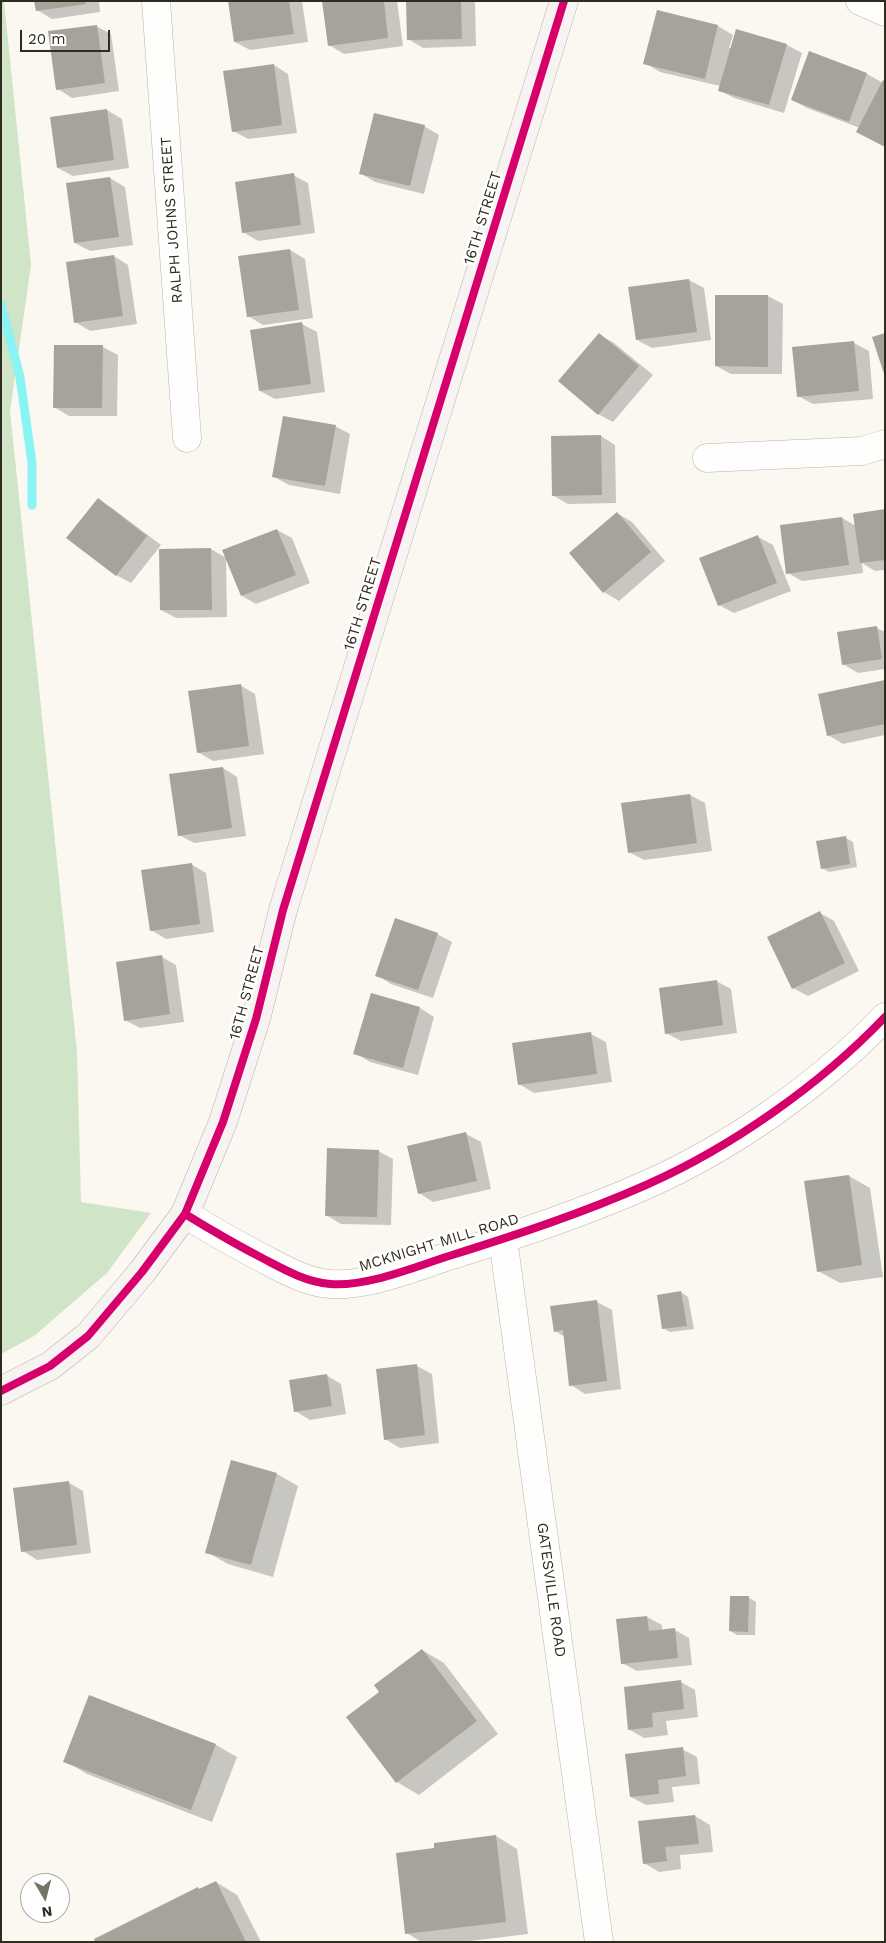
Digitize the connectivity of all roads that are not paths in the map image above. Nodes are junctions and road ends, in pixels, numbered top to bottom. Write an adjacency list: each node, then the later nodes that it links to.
1 (156, 1): 5 (street, RALPH JOHNS STREET)
2 (564, 1): 9 (street, 16TH STREET)
3 (860, 1): 4 (street)
4 (885, 12)
5 (187, 438)
6 (885, 444): 7 (street)
7 (707, 458)
8 (885, 1017): 10 (street, MCKNIGHT MILL ROAD)
9 (185, 1214): 10 (street, MCKNIGHT MILL ROAD); 11 (street)
10 (503, 1239): 12 (street, GATESVILLE ROAD)
11 (1, 1392)
12 (600, 1942)

